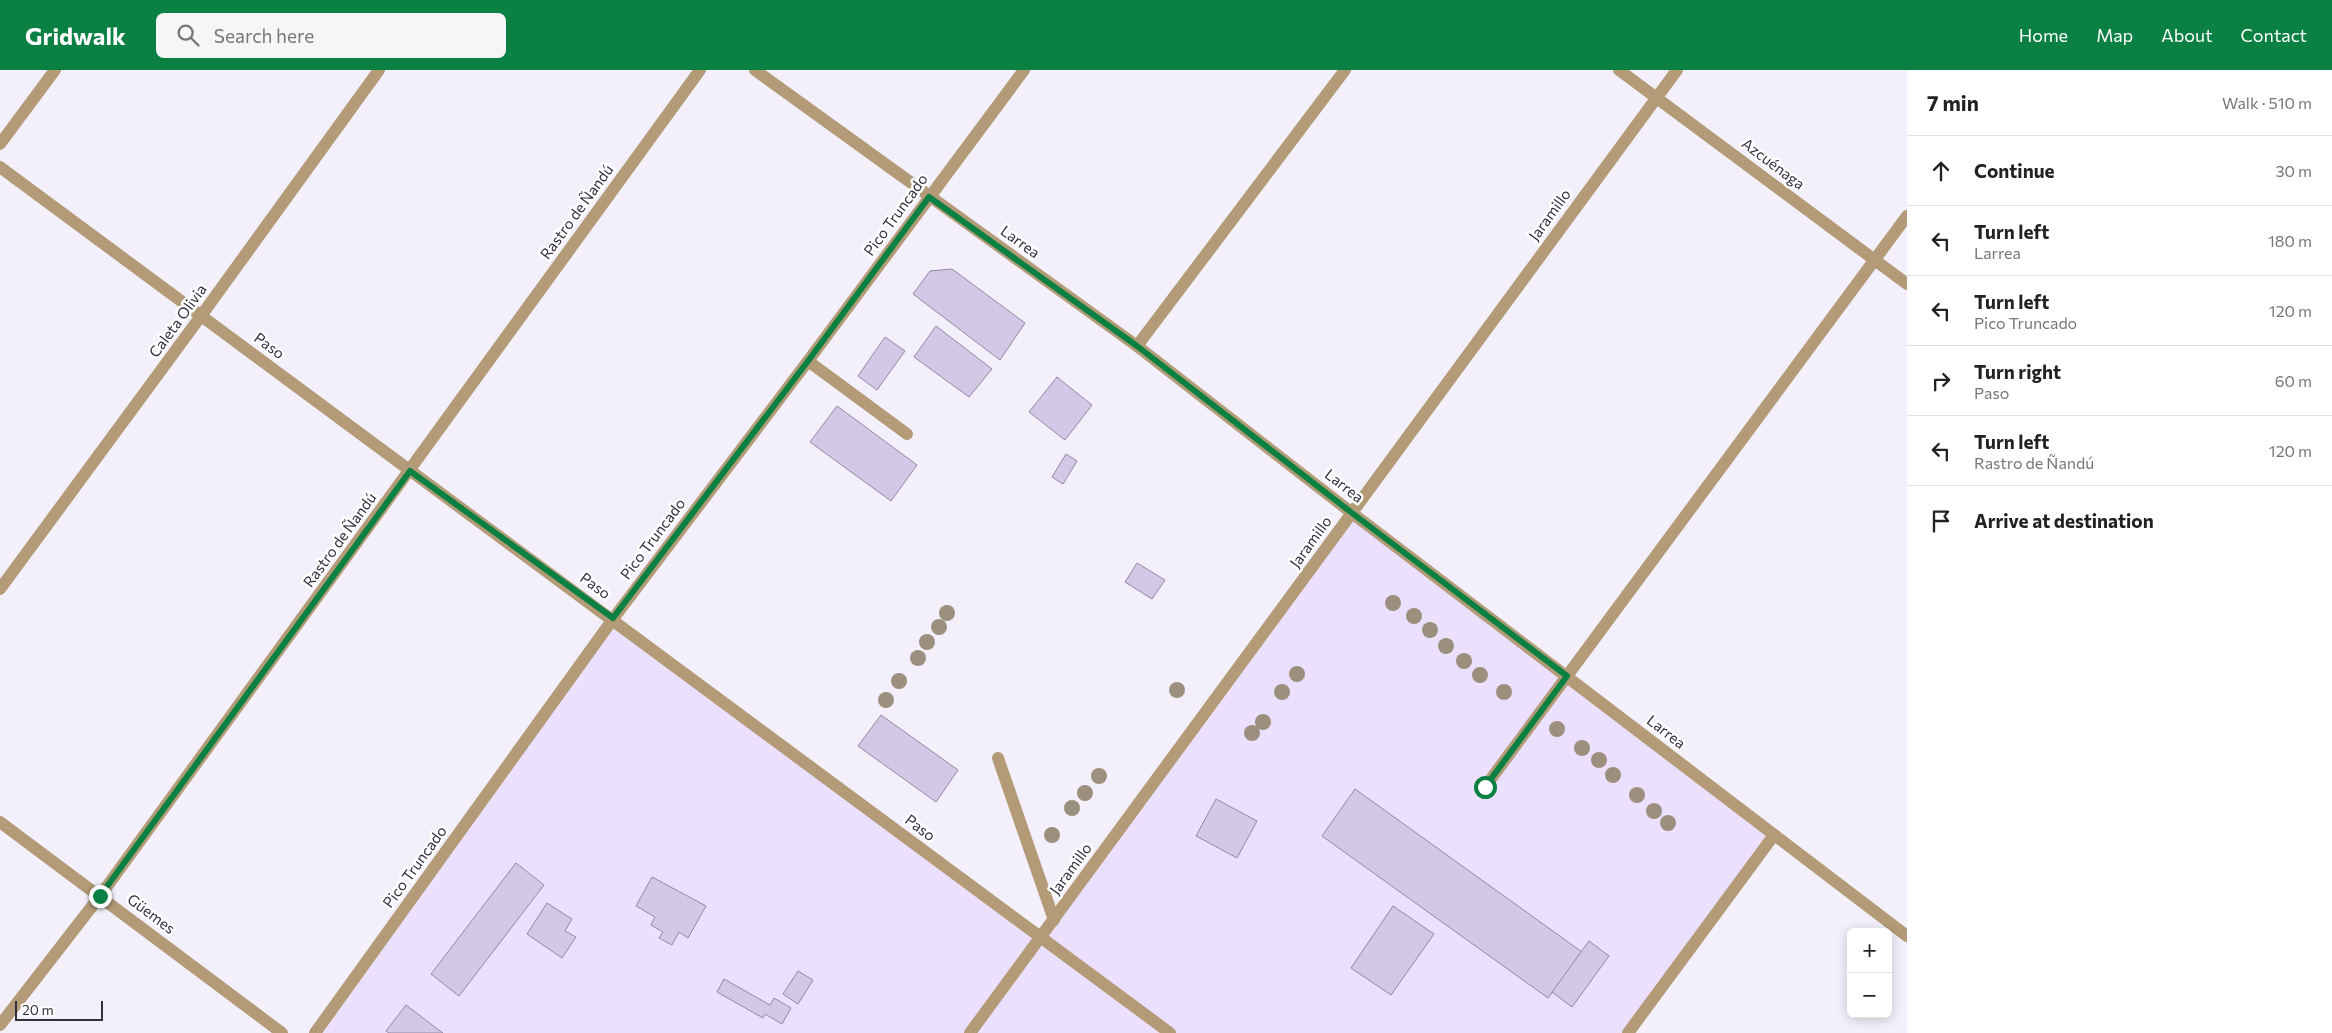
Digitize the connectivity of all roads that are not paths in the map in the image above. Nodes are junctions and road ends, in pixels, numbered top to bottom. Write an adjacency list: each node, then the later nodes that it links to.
1 (55, 70): 10 (street)
2 (379, 70): 16 (street, Caleta Olivia)
3 (700, 70): 20 (street, Rastro de Ñandú)
4 (754, 70): 12 (street, Larrea)
5 (1024, 70): 12 (street, Pico Truncado)
6 (1345, 70): 17 (street)
7 (1620, 70): 9 (street, Azcuénaga)
8 (1677, 70): 9 (street, Jaramillo)
9 (1656, 97): 14 (street, Azcuénaga); 21 (street, Jaramillo)
10 (0, 144)
11 (0, 167): 16 (street, Paso)
12 (929, 197): 17 (street, Larrea); 18 (street, Pico Truncado)
13 (1907, 216): 14 (street)
14 (1875, 259): 15 (street, Azcuénaga); 24 (street)
15 (1907, 284)
16 (201, 316): 20 (street, Paso); 22 (street, Caleta Olivia)
17 (1137, 346): 21 (street, Larrea)
18 (808, 361): 19 (street); 23 (street, Pico Truncado)
19 (907, 434)
20 (410, 471): 23 (street, Paso); 29 (street, Rastro de Ñandú)
21 (1352, 513): 24 (street, Larrea); 30 (street, Jaramillo)
22 (0, 589)
23 (613, 618): 32 (street, Paso); 35 (street, Pico Truncado)
24 (1567, 676): 26 (street); 28 (street, Larrea)
25 (998, 758): 30 (street)
26 (1485, 787)
27 (0, 822): 29 (street, Güemes)
28 (1774, 835): 31 (street, Larrea); 38 (street)
29 (100, 896): 33 (street, Rastro de Ñandú); 34 (street, Güemes)
30 (1054, 920): 32 (street, Jaramillo)
31 (1907, 936)
32 (1041, 938): 36 (street, Jaramillo); 37 (street, Paso)
33 (0, 1025)
34 (282, 1033)
35 (315, 1033)
36 (970, 1033)
37 (1170, 1033)
38 (1628, 1033)

